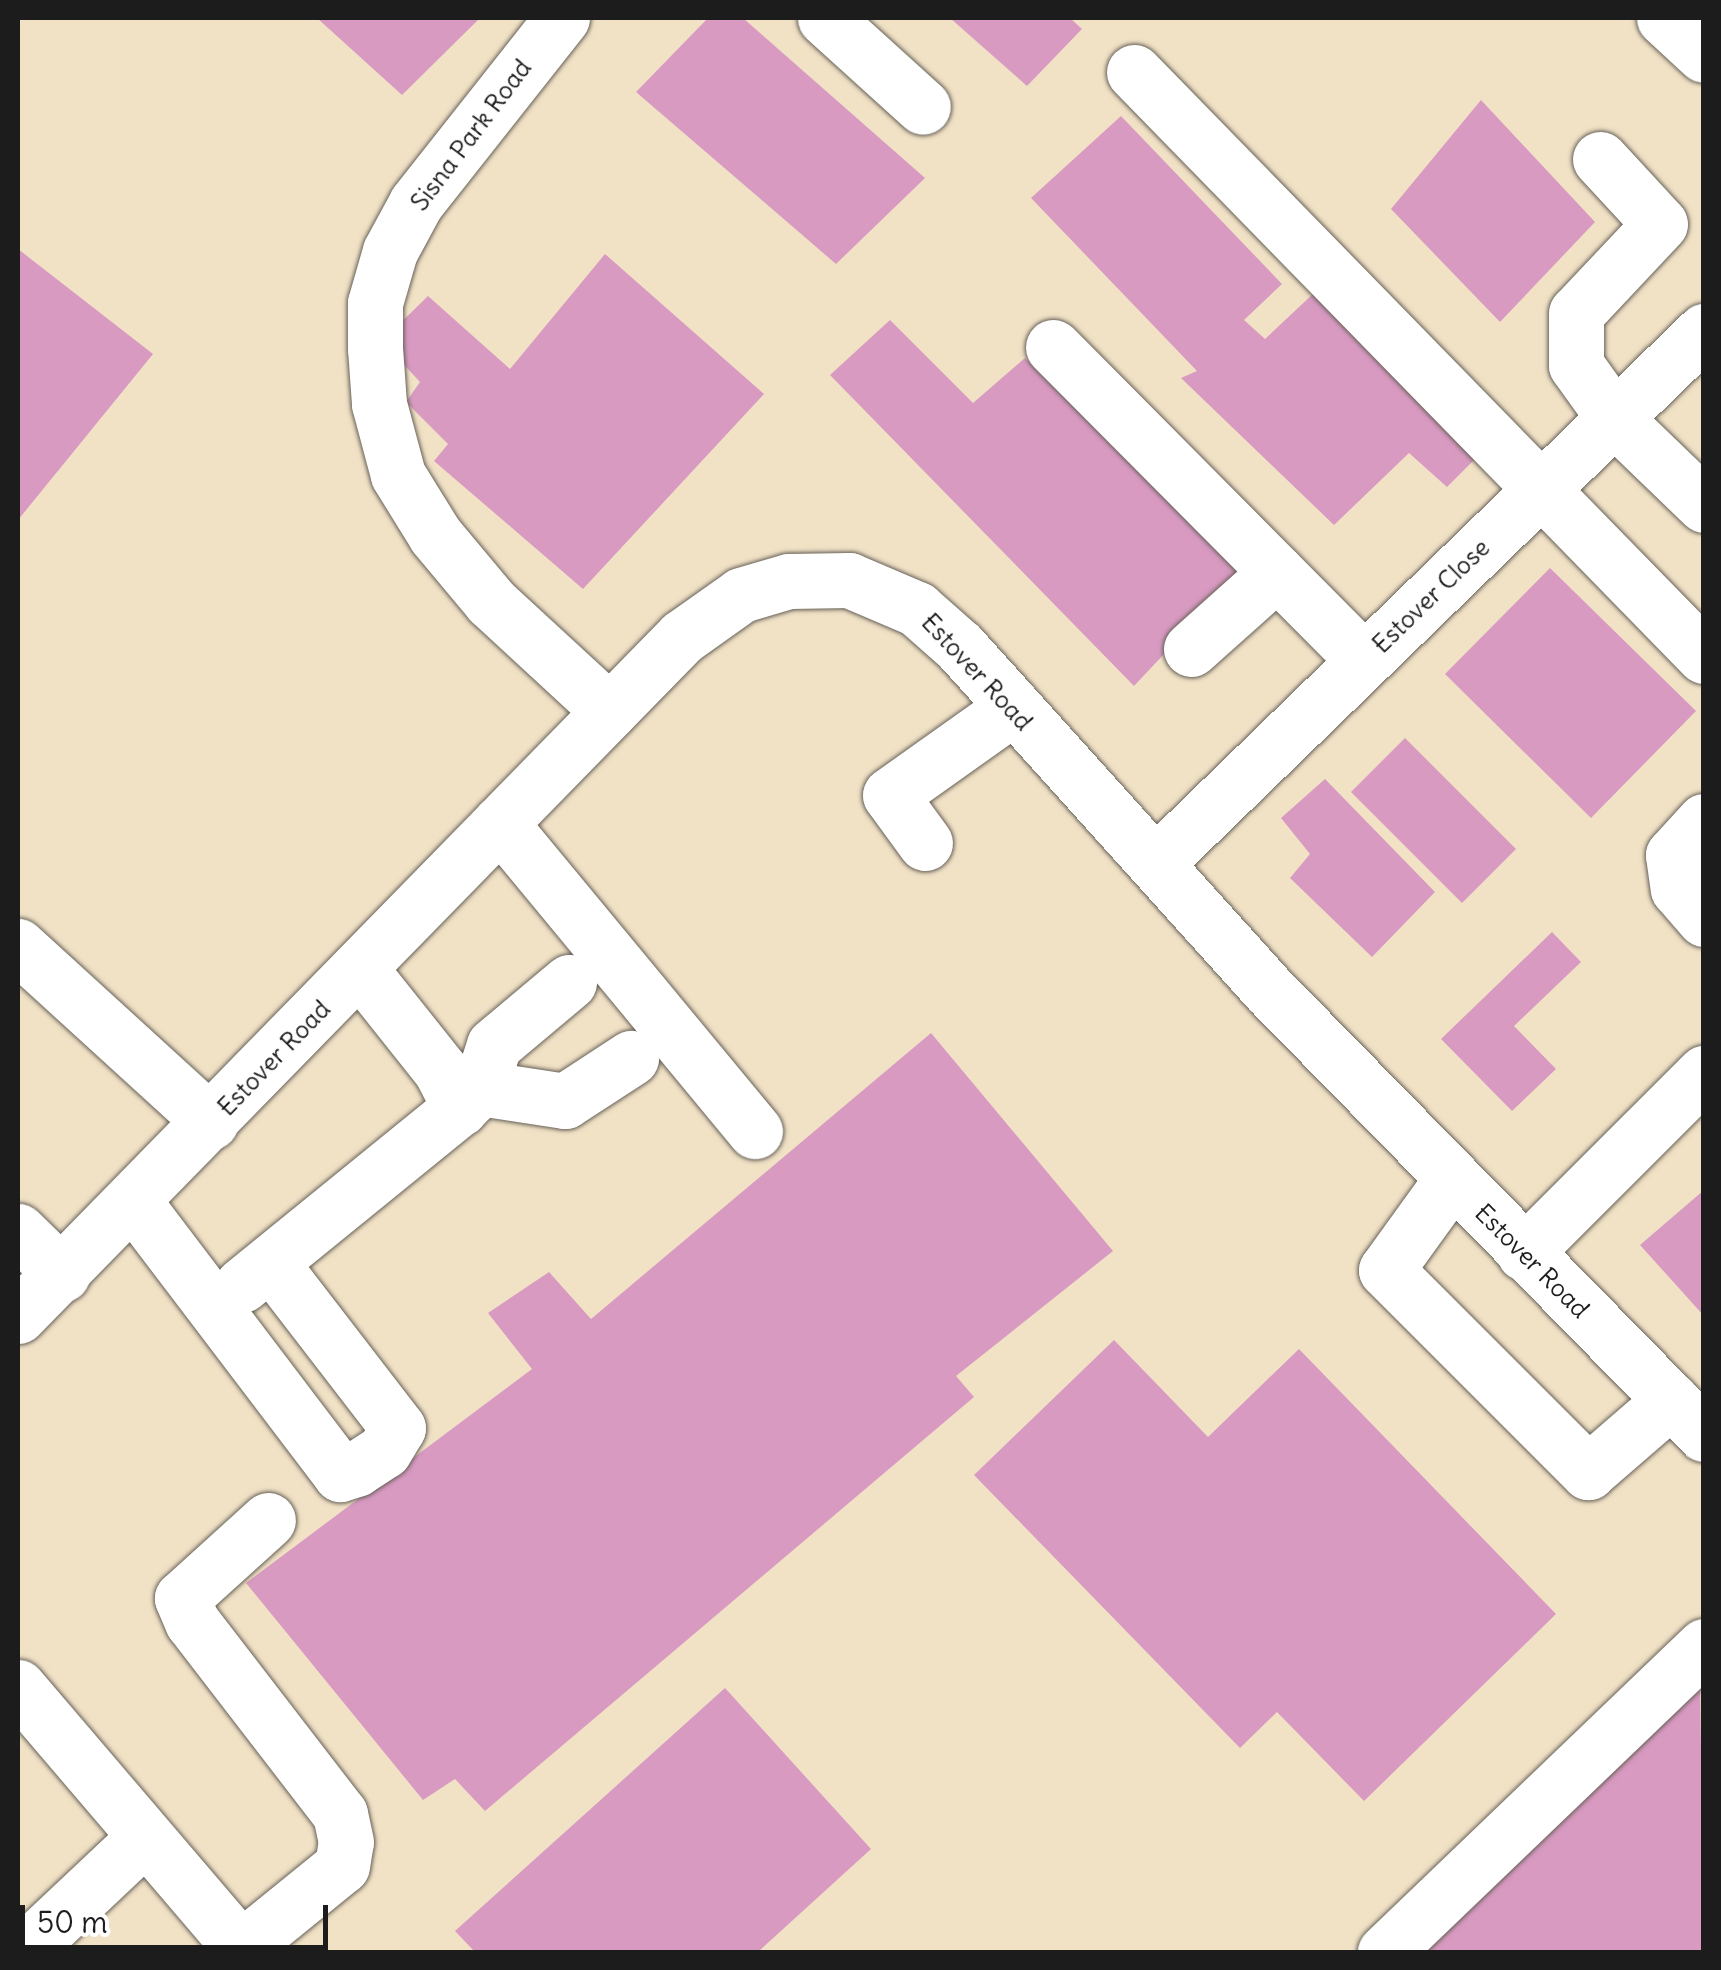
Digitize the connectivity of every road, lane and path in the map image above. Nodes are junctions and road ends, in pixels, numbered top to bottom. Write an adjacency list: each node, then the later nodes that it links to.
1 (562, 18): 18 (street, Sisna Park Road)
2 (825, 18): 6 (street)
3 (1664, 18): 4 (street)
4 (1704, 55)
5 (1134, 72): 11 (street)
6 (922, 107)
7 (1600, 159): 10 (street)
8 (1704, 331): 10 (street, Estover Close)
9 (1053, 347): 13 (street)
10 (1614, 418): 11 (street, Estover Close); 12 (street)
11 (1543, 486): 15 (street); 16 (street, Estover Close)
12 (1704, 505)
13 (1278, 572): 14 (street); 16 (street)
14 (1191, 650)
15 (1704, 656)
16 (1364, 660): 22 (street, Estover Close)
17 (1012, 710): 18 (street, Estover Road); 21 (street); 22 (street, Estover Road)
18 (609, 711): 20 (street, Estover Road)
19 (1704, 821): 23 (street)
20 (500, 822): 25 (street, Estover Road); 31 (street)
21 (925, 843)
22 (1158, 862): 32 (street, Estover Road)
23 (1704, 919)
24 (18, 946): 30 (street)
25 (360, 969): 29 (street); 30 (street, Estover Road)
26 (569, 982): 29 (street)
27 (631, 1058): 29 (street)
28 (1704, 1073): 35 (street)
29 (470, 1098): 36 (street)
30 (211, 1122): 33 (street, Estover Road)
31 (756, 1130)
32 (1451, 1180): 35 (street, Estover Road); 40 (street)
33 (133, 1202): 37 (street, Estover Road); 38 (street)
34 (18, 1231): 37 (street)
35 (1524, 1252): 40 (street, Estover Road)
36 (271, 1263): 38 (street); 38 (street)
37 (62, 1274): 39 (street, Estover Road)
38 (216, 1306)
39 (18, 1316)
40 (1687, 1417)
41 (268, 1520): 47 (street)
42 (1704, 1646): 48 (street)
43 (18, 1687): 45 (street)
44 (18, 1736): 45 (street)
45 (134, 1846): 46 (street); 47 (street)
46 (22, 1952)
47 (233, 1952)
48 (1385, 1952)

